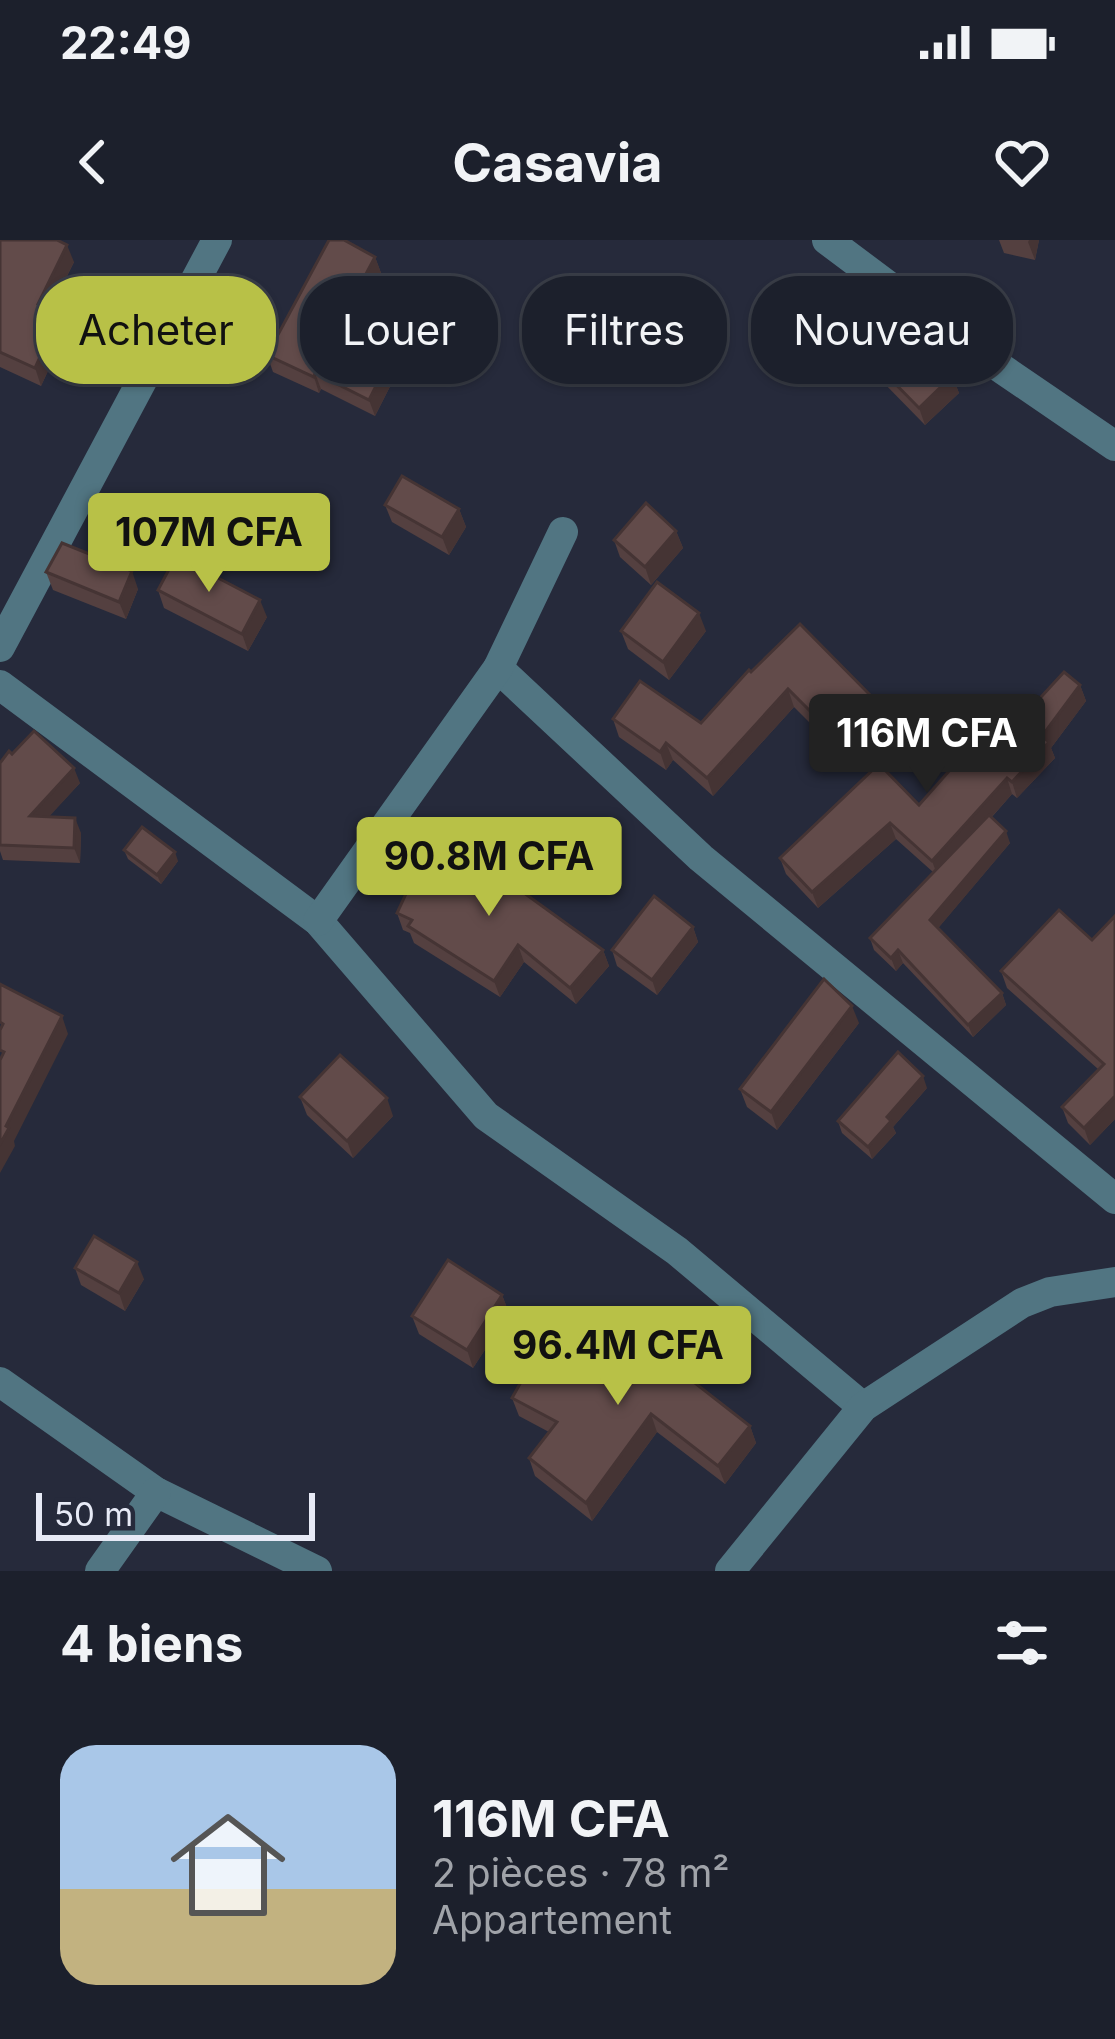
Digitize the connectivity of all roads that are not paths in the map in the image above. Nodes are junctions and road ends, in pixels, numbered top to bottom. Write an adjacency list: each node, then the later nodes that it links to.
1 (217, 240): 5 (street)
2 (827, 240): 3 (street)
3 (1115, 446)
4 (563, 532): 6 (street)
5 (0, 647)
6 (498, 668): 8 (street); 9 (street)
7 (0, 685): 8 (street)
8 (318, 920): 12 (street)
9 (1115, 1199)
10 (1115, 1282): 12 (street)
11 (0, 1382): 13 (street)
12 (863, 1407): 16 (street)
13 (156, 1492): 14 (street); 15 (street)
14 (100, 1571)
15 (317, 1571)
16 (730, 1571)

